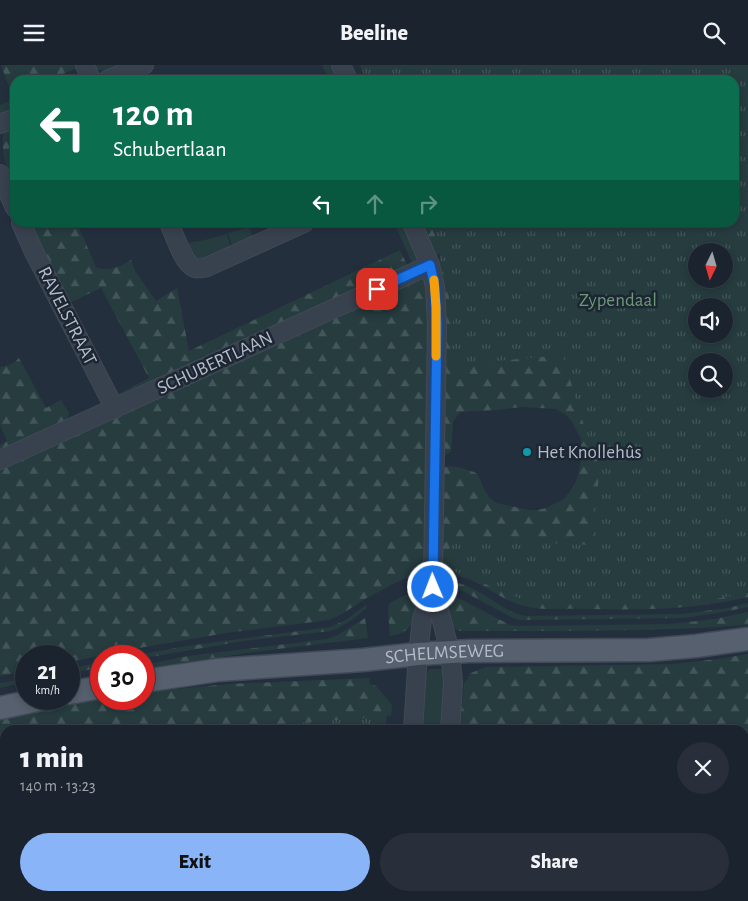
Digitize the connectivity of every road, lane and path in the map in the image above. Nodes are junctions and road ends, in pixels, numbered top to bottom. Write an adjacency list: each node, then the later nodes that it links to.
1 (144, 65): 2 (street)
2 (120, 75)
3 (0, 174): 4 (street)
4 (10, 197)
5 (23, 227): 10 (street, RAVELSTRAAT)
6 (172, 227): 7 (street)
7 (295, 227)
8 (414, 227): 9 (street)
9 (430, 265): 10 (street, SCHUBERTLAAN); 12 (street)
10 (115, 409): 11 (street, SCHUBERTLAAN)
11 (0, 460)
12 (433, 587): 14 (street); 15 (street)
13 (748, 639): 14 (main road, SCHELMSEWEG)
14 (450, 652): 15 (main road, SCHELMSEWEG); 20 (street)
15 (418, 653): 16 (main road, SCHELMSEWEG); 19 (street)
16 (155, 679)
17 (15, 705): 18 (main road)
18 (0, 708)
19 (413, 725)
20 (450, 725)

